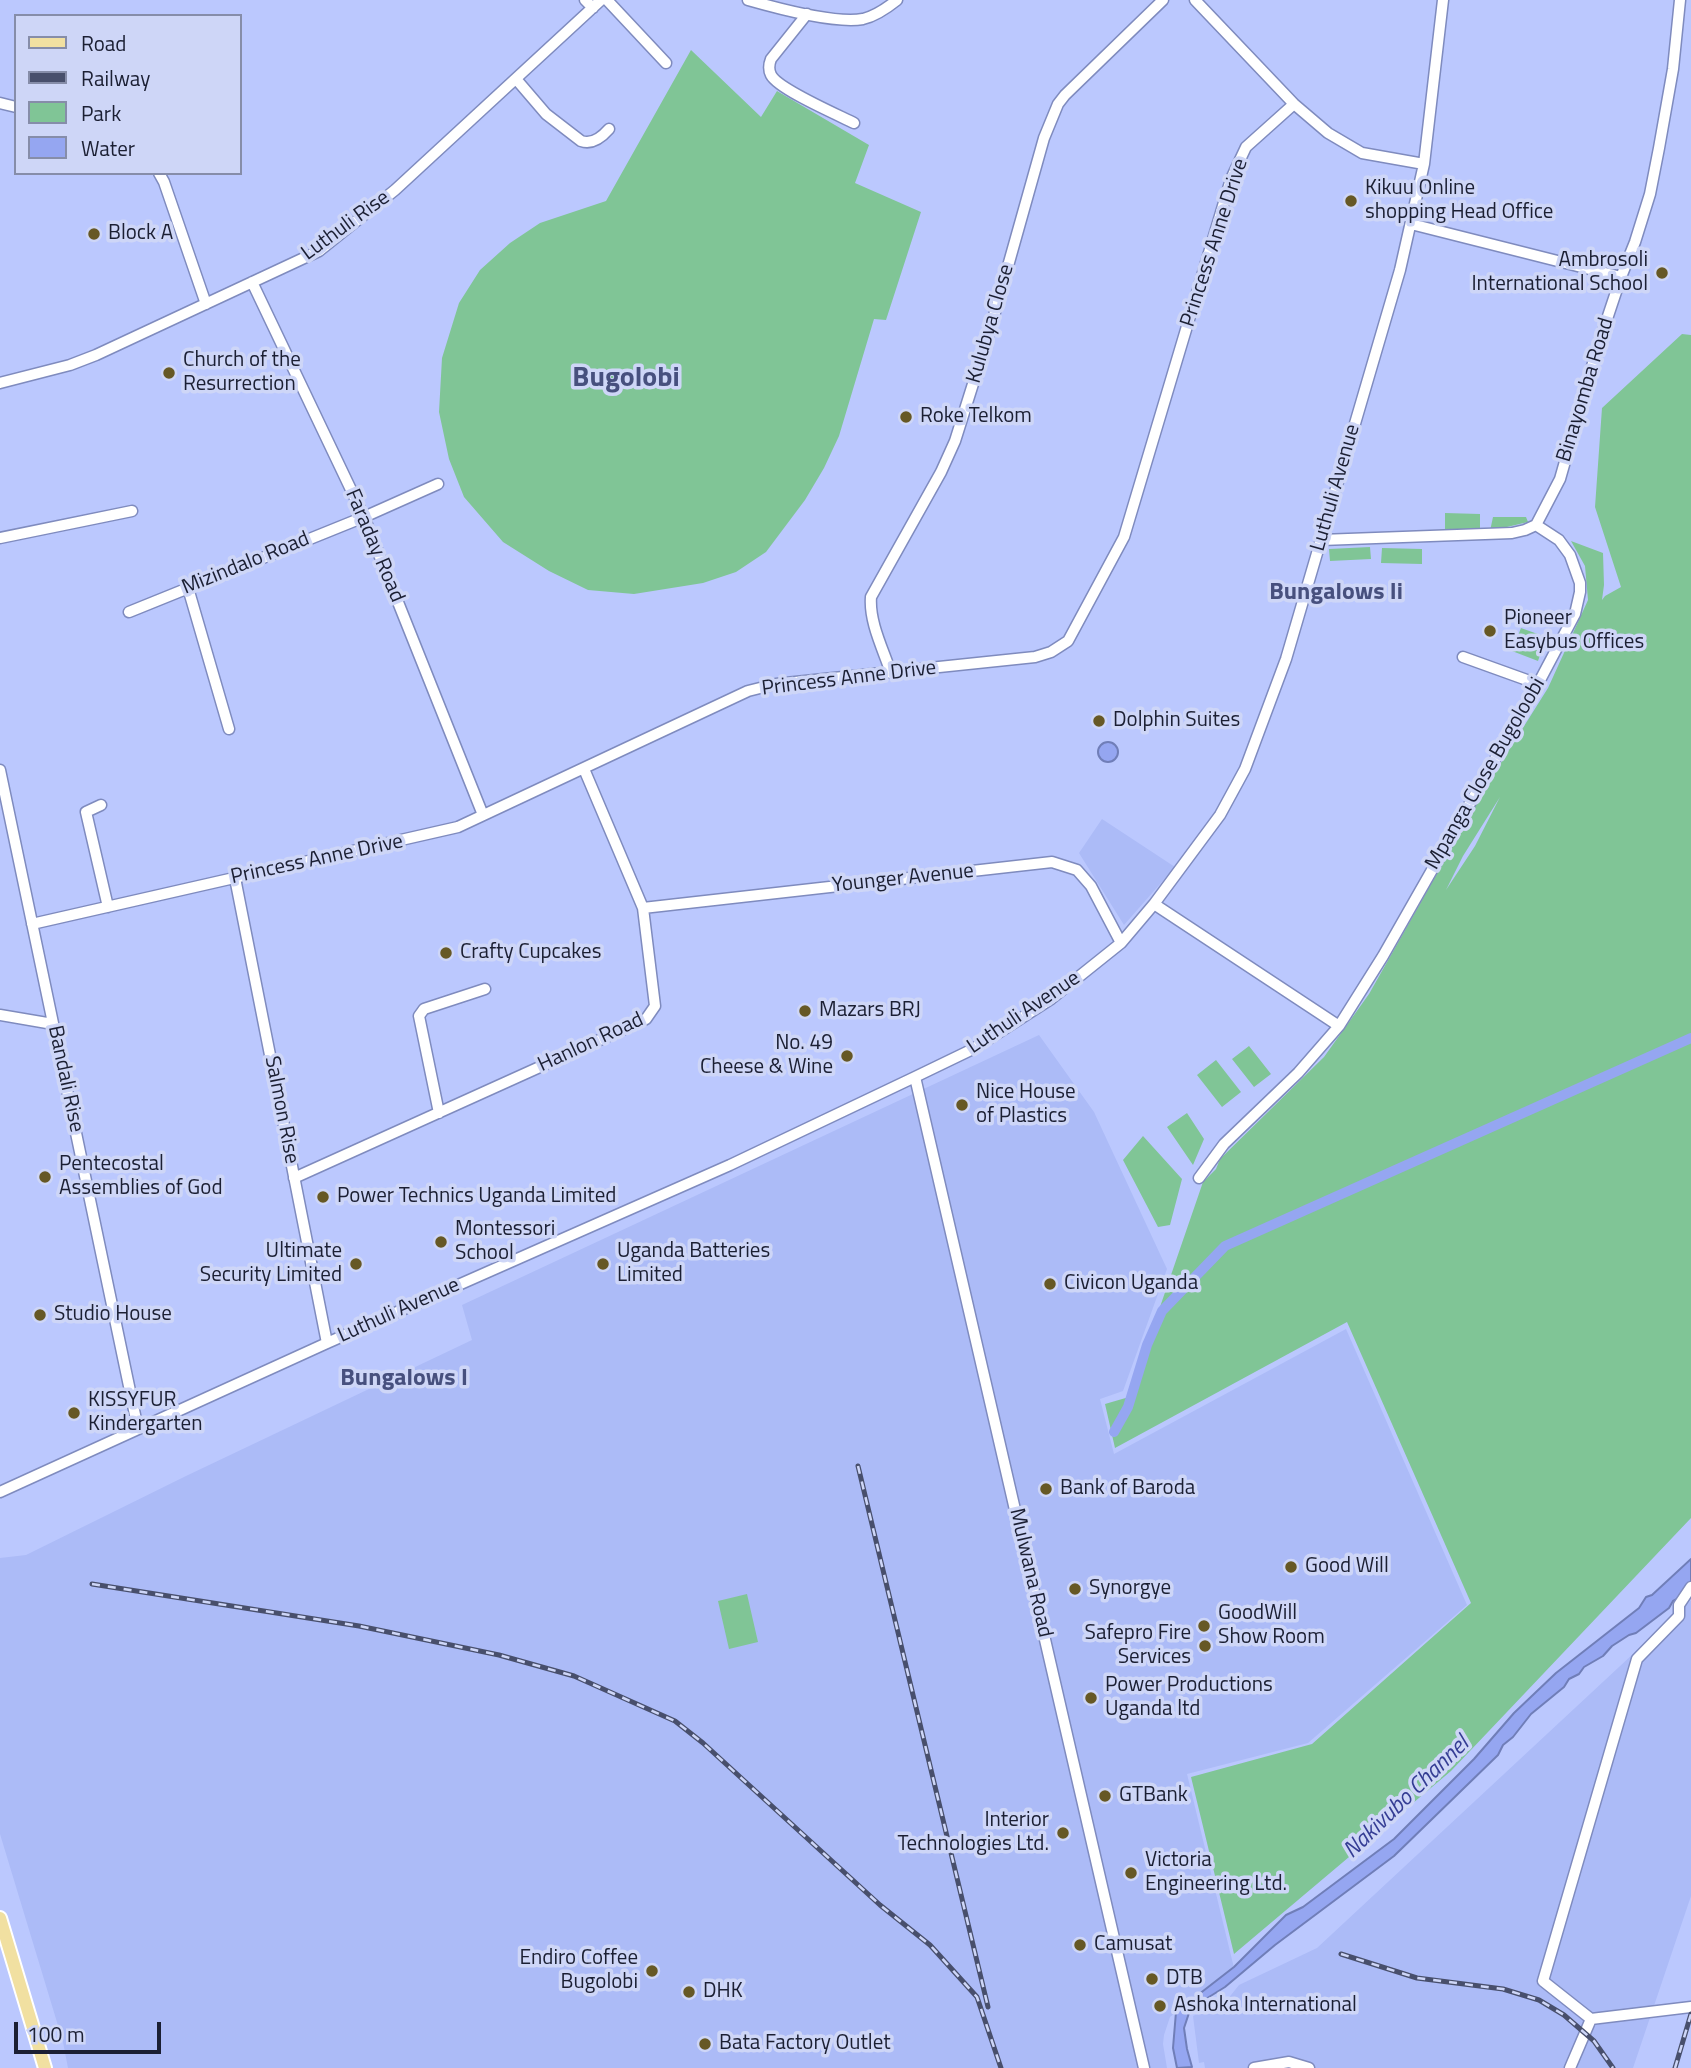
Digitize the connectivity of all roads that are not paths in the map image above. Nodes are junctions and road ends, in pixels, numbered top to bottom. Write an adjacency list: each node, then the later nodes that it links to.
1 (607, 0): 10 (street)
2 (748, 0): 9 (street)
3 (897, 0): 9 (street)
4 (1163, 0): 31 (street, Kulubya Close)
5 (1195, 0): 12 (street)
6 (1443, 0): 15 (street, Luthuli Avenue)
7 (1680, 0): 18 (street, Binayomba Road)
8 (593, 3): 11 (street, Luthuli Rise)
9 (807, 14): 13 (street)
10 (666, 63)
11 (516, 79): 14 (street); 19 (street, Luthuli Rise)
12 (1294, 104): 15 (street); 31 (street, Princess Anne Drive)
13 (854, 123)
14 (609, 129)
15 (1424, 164): 17 (street, Luthuli Avenue)
16 (160, 175): 20 (street)
17 (1411, 224): 18 (street); 27 (street, Luthuli Avenue)
18 (1621, 277): 25 (street, Binayomba Road)
19 (252, 282): 20 (street, Luthuli Rise); 24 (street, Faraday Road)
20 (206, 304): 21 (street, Luthuli Rise)
21 (0, 383)
22 (438, 484): 24 (street, Mizindalo Road)
23 (132, 510): 26 (street)
24 (364, 517): 28 (street, Mizindalo Road); 37 (street, Faraday Road)
25 (1536, 524): 27 (street); 32 (street, Mpanga Close Bugoloobi)
26 (0, 538)
27 (1321, 540): 39 (street, Luthuli Avenue)
28 (188, 588): 29 (street, Mizindalo Road); 33 (street)
29 (129, 612)
30 (1462, 657): 32 (street)
31 (891, 673): 34 (street, Princess Anne Drive)
32 (1538, 684): 47 (street, Mpanga Close Bugoloobi)
33 (229, 729)
34 (584, 769): 37 (street, Princess Anne Drive); 41 (street, Hanlon Road)
35 (0, 770): 42 (street, Bandali Rise)
36 (101, 805): 40 (street)
37 (483, 815): 38 (street, Princess Anne Drive)
38 (234, 878): 40 (street, Princess Anne Drive); 50 (street, Salmon Rise)
39 (1154, 904): 43 (street, Luthuli Avenue); 47 (street)
40 (108, 907): 42 (street, Princess Anne Drive)
41 (643, 908): 43 (street, Younger Avenue); 49 (street, Hanlon Road)
42 (32, 924): 46 (street, Bandali Rise)
43 (1121, 943): 48 (street, Luthuli Avenue)
44 (485, 989): 49 (street)
45 (0, 1015): 46 (street)
46 (53, 1024): 53 (street, Bandali Rise)
47 (1339, 1026): 51 (street, Mpanga Close Bugoloobi)
48 (915, 1077): 52 (street, Luthuli Avenue); 60 (street, Mulwana Road)
49 (439, 1112): 50 (street, Hanlon Road)
50 (294, 1178): 52 (street, Salmon Rise)
51 (1199, 1178)
52 (327, 1343): 53 (street, Luthuli Avenue)
53 (138, 1429): 54 (street, Luthuli Avenue)
54 (0, 1492)
55 (1691, 1587): 58 (street)
56 (0, 1919): 59 (main road)
57 (1691, 2007): 58 (street)
58 (1591, 2019): 63 (street)
59 (45, 2068)
60 (1144, 2068)
61 (1254, 2068): 62 (street)
62 (1309, 2068)
63 (1570, 2068)

